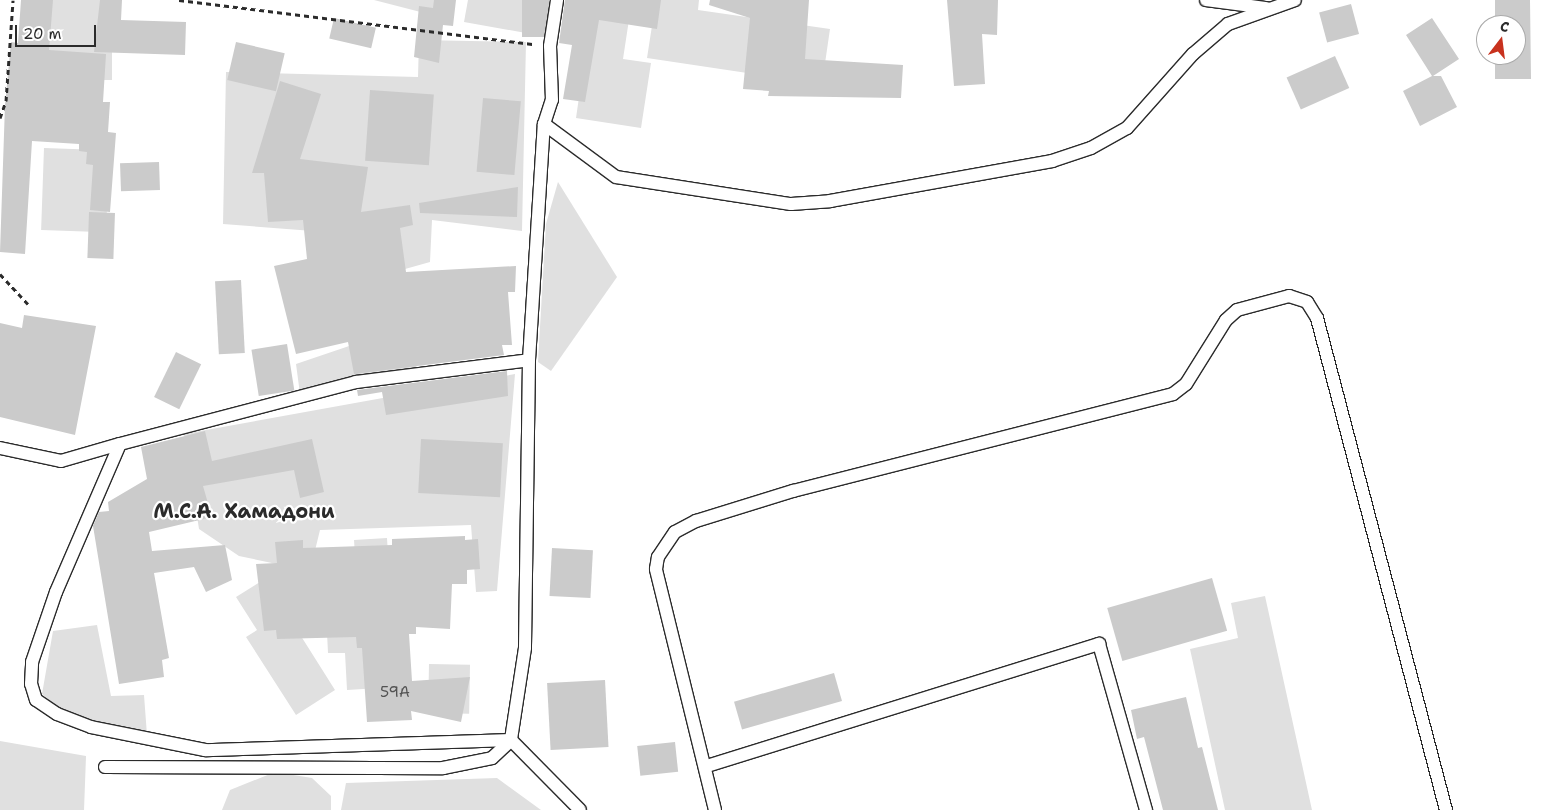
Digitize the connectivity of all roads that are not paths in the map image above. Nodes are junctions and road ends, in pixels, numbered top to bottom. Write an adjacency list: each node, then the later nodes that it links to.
1 (557, 0): 5 (lane)
2 (1206, 0): 4 (lane)
3 (1295, 0): 4 (lane)
4 (1268, 8): 5 (lane)
5 (544, 124): 6 (lane)
6 (529, 360): 7 (lane); 9 (lane)
7 (120, 444): 8 (lane); 9 (lane)
8 (0, 448)
9 (511, 740): 11 (lane); 12 (lane)
10 (707, 766): 13 (lane); 14 (lane); 15 (lane)
11 (105, 767)
12 (580, 810)
13 (715, 810)
14 (1146, 810)
15 (1446, 810)

